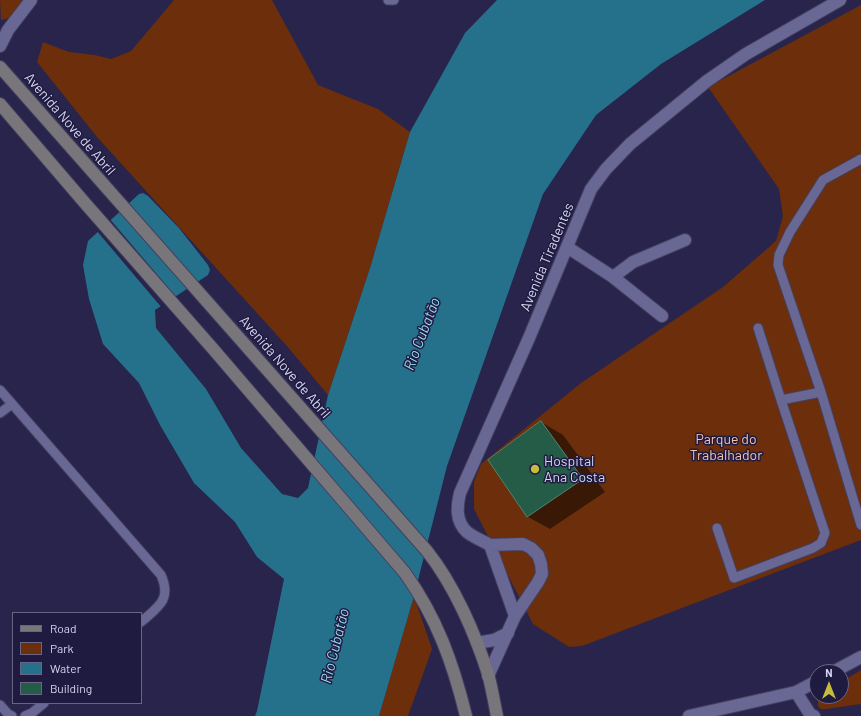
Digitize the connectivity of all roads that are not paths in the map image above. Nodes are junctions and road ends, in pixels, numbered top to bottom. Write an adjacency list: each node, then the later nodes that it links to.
1 (31, 0): 5 (street)
2 (388, 0): 3 (lane)
3 (394, 0)
4 (840, 0): 11 (street, Avenida Tiradentes)
5 (4, 32): 6 (street)
6 (0, 46)
7 (0, 67): 26 (main road, Avenida Nove de Abril)
8 (0, 104): 36 (main road)
9 (861, 159): 16 (lane)
10 (685, 240): 12 (street)
11 (567, 247): 12 (street); 22 (street, Avenida Tiradentes)
12 (613, 277): 13 (street)
13 (662, 316)
14 (758, 328): 17 (lane)
15 (0, 390): 18 (lane)
16 (821, 392): 17 (lane); 20 (lane)
17 (781, 400): 21 (lane)
18 (12, 404): 19 (lane); 24 (lane)
19 (0, 413)
20 (861, 525)
21 (716, 528)
22 (490, 545): 23 (street); 23 (street)
23 (515, 616): 25 (street)
24 (142, 621)
25 (508, 633): 26 (street); 29 (street)
26 (478, 643): 29 (main road, Avenida Nove de Abril)
27 (861, 657): 28 (street)
28 (848, 664)
29 (488, 676): 37 (main road, Avenida Nove de Abril)
30 (809, 685): 31 (street)
31 (796, 692): 38 (street); 39 (street)
32 (43, 704): 35 (lane)
33 (0, 705): 34 (lane)
34 (12, 716)
35 (25, 716)
36 (466, 716)
37 (497, 716)
38 (689, 716)
39 (814, 716)

